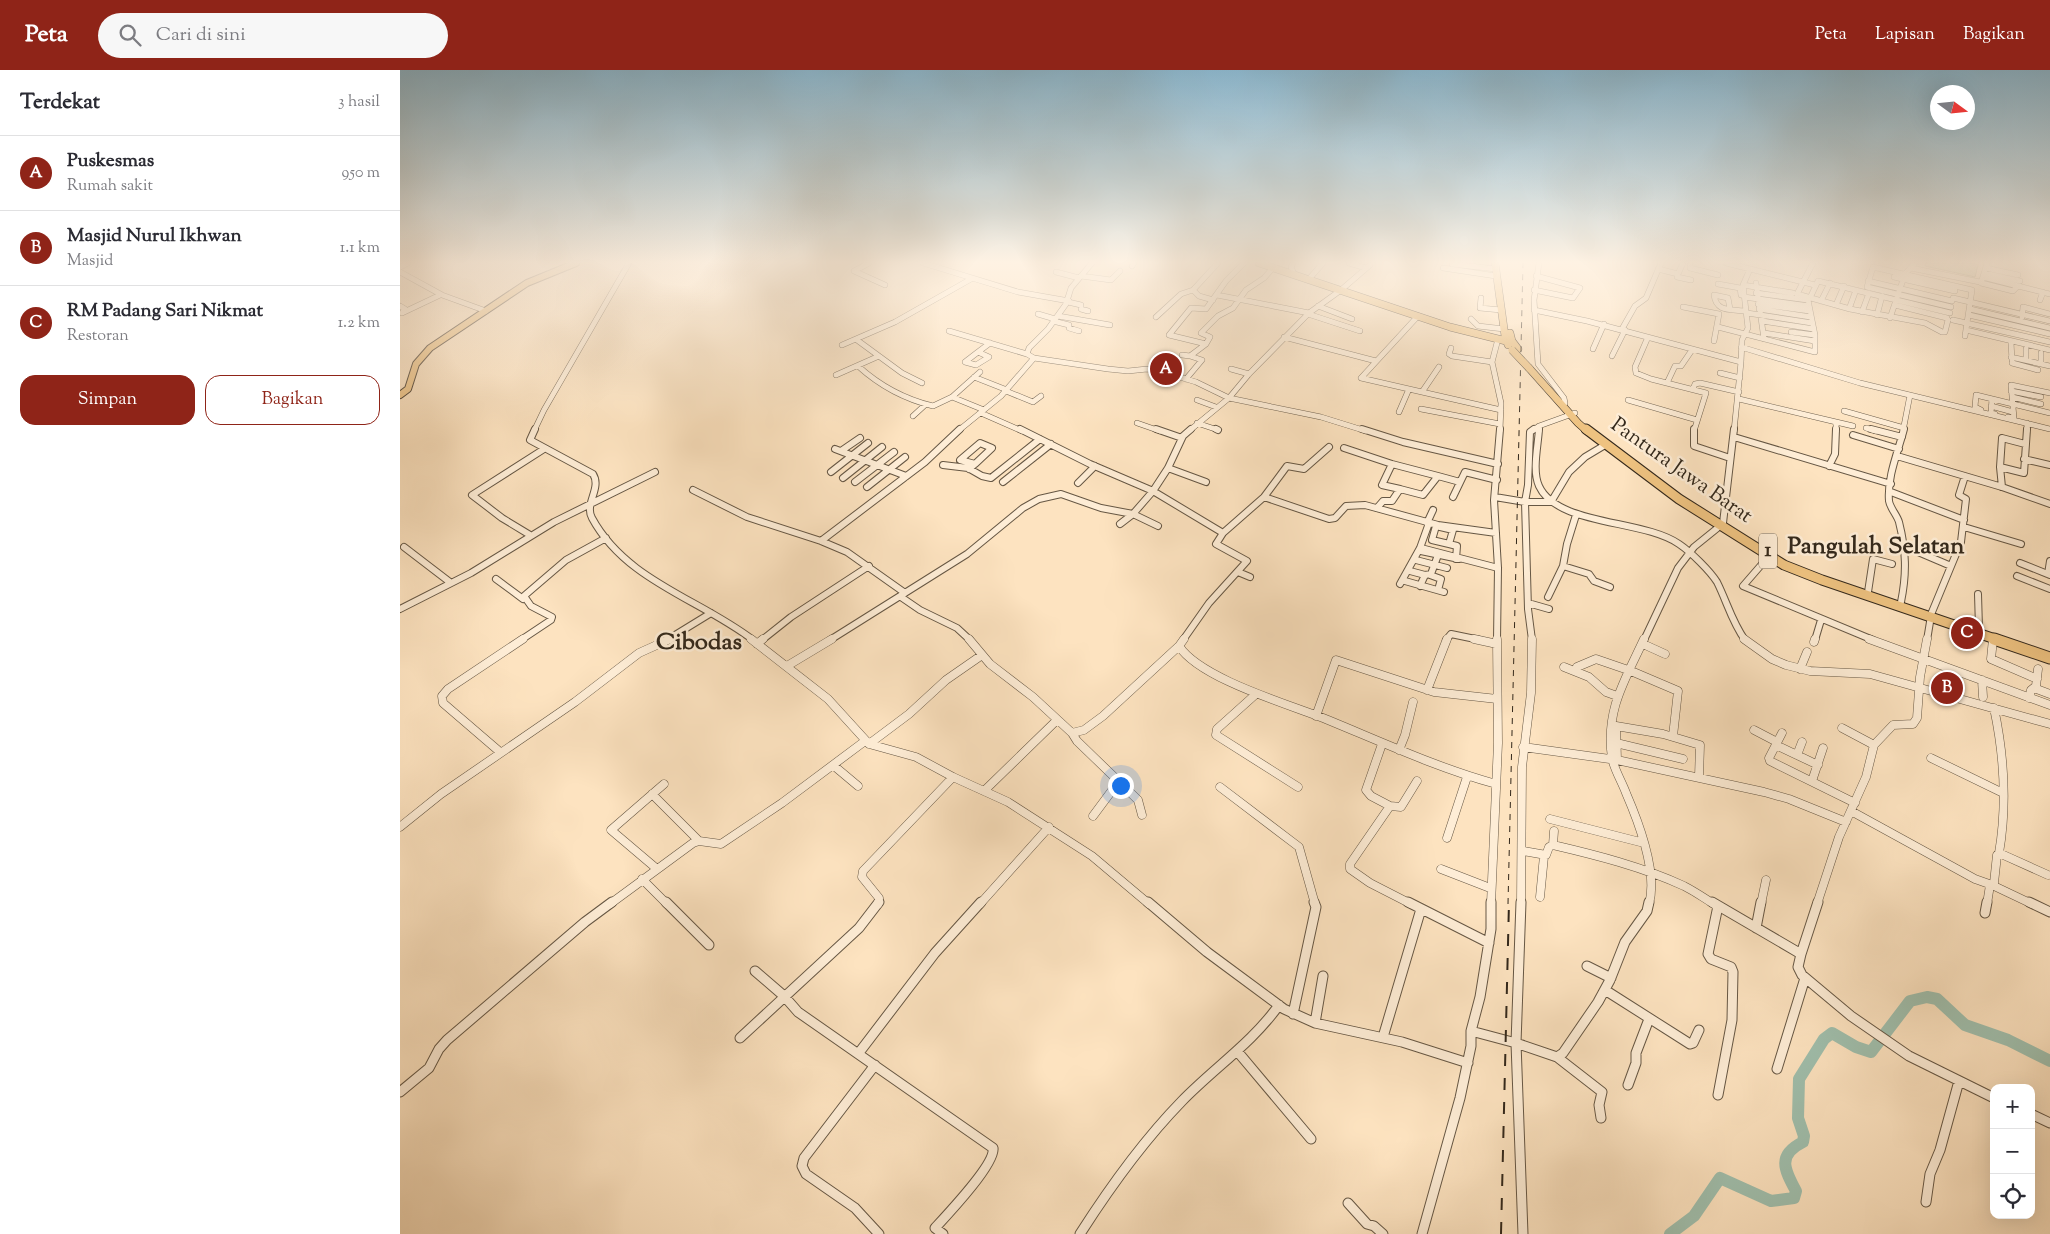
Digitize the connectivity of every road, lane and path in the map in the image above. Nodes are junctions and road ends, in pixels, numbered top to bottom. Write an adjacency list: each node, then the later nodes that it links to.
1 (477, 317): 116 (main road)
2 (598, 317): 166 (street)
3 (903, 317): 64 (street)
4 (1183, 317): 71 (street)
5 (1217, 317): 71 (street)
6 (1304, 317): 61 (street)
7 (1320, 317): 53 (street)
8 (1348, 317): 33 (street)
9 (1417, 317): 89 (street)
10 (1422, 317): 45 (highway, 1)
11 (1503, 317): 65 (highway)
12 (1507, 317): 65 (highway, 1)
13 (1535, 317): 127 (street)
14 (1571, 317): 42 (street)
15 (1630, 317): 49 (street)
16 (1718, 317): 46 (street)
17 (1746, 317): 55 (street)
18 (1761, 317): 37 (street)
19 (1775, 317): 35 (street)
20 (1794, 317): 35 (street)
21 (1812, 317): 50 (street)
22 (1887, 317): 32 (street)
23 (1927, 317): 40 (street)
24 (1950, 317): 40 (street)
25 (1953, 317): 41 (street)
26 (1968, 317): 41 (street)
27 (1979, 317): 47 (street)
28 (2006, 317): 38 (street)
29 (2022, 317): 38 (street)
30 (2035, 317): 39 (street)
31 (1055, 318): 43 (street); 52 (street); 82 (street)
32 (1890, 318): 36 (street)
33 (1352, 319)
34 (1471, 319): 65 (street)
35 (1786, 319): 44 (street)
36 (1908, 320): 40 (street)
37 (1762, 321): 44 (street); 59 (street)
38 (2022, 321): 47 (street); 48 (street)
39 (2050, 321)
40 (1925, 323)
41 (1967, 323): 51 (street); 57 (street)
42 (1604, 324): 49 (street); 76 (street)
43 (1110, 325)
44 (1787, 325): 50 (street)
45 (1450, 327): 65 (highway, 1); 65 (highway, 1)
46 (1718, 327): 55 (street); 66 (street)
47 (2021, 327): 57 (street); 58 (street)
48 (2050, 328)
49 (1624, 329): 62 (street); 86 (street)
50 (1814, 329): 63 (street)
51 (1966, 330): 60 (street); 67 (street)
52 (1079, 331)
53 (1360, 331)
54 (950, 332): 69 (street)
55 (1746, 334): 59 (street); 74 (street)
56 (1789, 334): 59 (street); 63 (street); 72 (street)
57 (2020, 334): 67 (street); 68 (street)
58 (2050, 334)
59 (1764, 336): 72 (street)
60 (1965, 336)
61 (1284, 337): 89 (street); 100 (street)
62 (1648, 337): 77 (street); 107 (street)
63 (1815, 338): 72 (street)
64 (857, 340): 73 (street); 83 (street)
65 (1506, 341): 90 (street); 127 (highway, Pantura Jawa Barat / 1, bridge)
66 (1714, 341)
67 (2019, 342): 79 (street)
68 (2050, 342)
69 (990, 343): 80 (street); 82 (street)
70 (2011, 343): 92 (street)
71 (1206, 344): 85 (street)
72 (1788, 345)
73 (842, 346)
74 (1741, 347): 91 (street); 117 (street)
75 (1451, 348): 90 (street)
76 (1593, 349)
77 (1692, 350): 91 (street); 107 (street)
78 (2026, 350): 88 (street)
79 (2050, 350)
80 (978, 352)
81 (2041, 353): 94 (street)
82 (1027, 354): 87 (street)
83 (879, 356): 93 (street); 106 (street)
84 (1182, 356): 85 (street)
85 (1190, 356): 105 (street)
86 (1612, 356)
87 (1034, 358): 105 (street); 110 (street)
88 (2026, 360): 92 (street); 94 (street)
89 (1376, 361): 108 (street)
90 (1492, 362): 131 (street)
91 (1741, 362): 104 (street)
92 (2012, 362): 94 (street)
93 (858, 366): 101 (street); 126 (street)
94 (2039, 366): 95 (street); 102 (street)
95 (2050, 366)
96 (1439, 367): 111 (street)
97 (1231, 369): 100 (street)
98 (980, 372): 103 (street)
99 (1720, 373): 104 (street)
100 (1249, 374): 120 (street)
101 (836, 375)
102 (2038, 376)
103 (974, 377): 110 (street); 119 (street)
104 (1740, 378): 112 (street)
105 (1186, 379): 120 (street)
106 (922, 383)
107 (1667, 383): 109 (street)
108 (1409, 389): 111 (street); 134 (street)
109 (1693, 389): 112 (street); 141 (street)
110 (1006, 390): 118 (street); 133 (street)
111 (1422, 392): 131 (street)
112 (1739, 392): 121 (street)
113 (2050, 393): 115 (street)
114 (2012, 394): 115 (street); 125 (street); 128 (street)
115 (2041, 394): 125 (street)
116 (400, 395)
117 (1910, 395): 145 (street); 150 (street)
118 (1041, 396)
119 (952, 397): 126 (street); 133 (street)
120 (1229, 398): 129 (street); 178 (street)
121 (1739, 399): 142 (street); 154 (street)
122 (1197, 400): 129 (street)
123 (1628, 400): 141 (street)
124 (1992, 402): 128 (street); 135 (street); 135 (street); 136 (street)
125 (2041, 404): 137 (street)
126 (925, 405): 140 (street)
127 (1565, 405): 139 (highway, Pantura Jawa Barat / 1)
128 (2013, 405): 136 (street); 137 (street)
129 (1216, 407): 144 (street)
130 (1421, 409): 146 (street)
131 (1501, 410): 146 (street)
132 (1844, 411): 150 (street)
133 (982, 412): 158 (street); 190 (street)
134 (1399, 412)
135 (1991, 412): 136 (street)
136 (2014, 412)
137 (2042, 412): 138 (street)
138 (2050, 413)
139 (1572, 414): 147 (street); 162 (highway, 1); 221 (highway, Pantura Jawa Barat / 1)
140 (913, 416)
141 (1697, 420): 172 (street)
142 (1836, 422): 148 (street); 182 (street)
143 (1137, 423): 157 (street)
144 (1197, 423): 152 (street); 157 (street)
145 (2027, 423): 151 (street); 161 (street)
146 (1500, 424): 178 (street)
147 (1539, 426): 211 (street); 212 (street)
148 (1853, 426)
149 (1866, 428): 155 (street)
150 (1904, 428): 155 (street)
151 (2050, 429)
152 (1218, 430)
153 (1853, 435): 167 (street)
154 (1734, 437): 172 (street); 182 (street)
155 (1902, 437): 167 (street)
156 (860, 438): 169 (street)
157 (1182, 438): 185 (street)
158 (1040, 439): 160 (street); 194 (street)
159 (868, 443): 169 (street)
160 (1050, 444): 181 (street); 194 (street)
161 (2025, 444): 173 (street); 184 (street)
162 (1605, 445): 212 (street); 221 (highway, 1)
163 (882, 447): 174 (street)
164 (1329, 447): 208 (street)
165 (1344, 448): 177 (street)
166 (544, 449): 214 (street); 226 (street)
167 (1899, 449): 170 (street)
168 (894, 452): 179 (street)
169 (852, 456): 174 (street); 189 (street)
170 (1897, 456): 192 (street); 200 (street)
171 (905, 457): 187 (street)
172 (1730, 458): 221 (street)
173 (2024, 459): 183 (street); 184 (street)
174 (864, 460): 179 (street); 193 (street)
175 (919, 461): 190 (street)
176 (975, 464): 176 (street); 186 (street)
177 (1392, 464): 191 (street); 203 (street)
178 (1498, 464): 195 (street)
179 (876, 465): 187 (street); 196 (street)
180 (944, 465): 186 (street)
181 (1095, 466): 199 (street); 206 (street)
182 (1829, 466): 200 (street)
183 (2050, 466)
184 (2000, 467): 202 (street)
185 (1168, 468): 197 (street); 206 (street)
186 (969, 469): 194 (street)
187 (888, 470): 190 (street); 201 (street)
188 (655, 472): 214 (street)
189 (831, 472)
190 (904, 475): 205 (street); 228 (street)
191 (1438, 476): 198 (street); 203 (street)
192 (1965, 476): 202 (street); 222 (street)
193 (843, 478)
194 (991, 478)
195 (1497, 480): 198 (street); 210 (street)
196 (855, 482)
197 (1206, 482)
198 (1460, 482): 209 (street)
199 (1078, 483)
200 (1891, 484): 207 (street)
201 (866, 487)
202 (2002, 487): 213 (street)
203 (1400, 489): 215 (street)
204 (693, 490): 228 (street)
205 (882, 491)
206 (1153, 491): 217 (street); 224 (street)
207 (1891, 492): 222 (street); 232 (street)
208 (1264, 497): 215 (street); 224 (street)
209 (1452, 497)
210 (1495, 497): 211 (street); 225 (street)
211 (1525, 502): 212 (street); 263 (street)
212 (1551, 502): 218 (street)
213 (2050, 504)
214 (591, 505): 226 (street); 227 (street)
215 (1377, 508): 219 (street)
216 (1433, 510): 219 (street)
217 (1133, 514): 220 (street); 223 (street); 259 (street)
218 (1576, 515): 233 (street); 242 (street)
219 (1428, 523): 225 (street); 254 (street)
220 (1120, 524)
221 (1722, 524): 233 (street); 234 (highway, 1); 257 (highway, Pantura Jawa Barat / 1)
222 (1964, 524): 230 (street); 243 (street)
223 (1158, 526)
224 (1223, 532): 247 (street)
225 (1496, 533): 245 (street)
226 (530, 535): 253 (street)
227 (606, 538): 261 (street); 266 (street)
228 (821, 541): 241 (street)
229 (1449, 544): 229 (street); 235 (street)
230 (2021, 544)
231 (404, 546): 253 (street)
232 (1904, 546): 243 (street); 262 (street)
233 (1689, 552): 274 (street); 285 (street)
234 (1769, 556): 267 (highway, 1); 268 (street)
235 (1457, 558): 239 (street); 245 (street)
236 (1416, 560): 239 (street)
237 (2050, 560): 248 (street)
238 (2020, 563): 248 (street)
239 (1434, 564): 244 (street); 249 (street)
240 (1892, 564): 257 (street)
241 (870, 566): 259 (street); 272 (street)
242 (1564, 566): 255 (street); 260 (street)
243 (1951, 566): 267 (street)
244 (1447, 568)
245 (1498, 568): 273 (street)
246 (1410, 571): 249 (street)
247 (1238, 572): 251 (street); 275 (street)
248 (2049, 574)
249 (1427, 575): 254 (street); 254 (street)
250 (2017, 576): 256 (street)
251 (1250, 577)
252 (496, 579): 261 (street)
253 (452, 583): 264 (street)
254 (1420, 586)
255 (1610, 587)
256 (2050, 589)
257 (1868, 592): 262 (highway, Pantura Jawa Barat / 1)
258 (1978, 594): 269 (street)
259 (903, 595): 279 (street); 282 (street)
260 (1548, 597)
261 (523, 599): 320 (street)
262 (1901, 602): 267 (highway, Pantura Jawa Barat / 1)
263 (1528, 603): 265 (street); 317 (street)
264 (400, 609)
265 (1549, 609)
266 (711, 613): 272 (street); 320 (street)
267 (1932, 614): 269 (highway, Pantura Jawa Barat / 1); 270 (highway, 1); 281 (street)
268 (1821, 620): 271 (street); 281 (street)
269 (1979, 628): 277 (highway, Pantura Jawa Barat / 1)
270 (1993, 638): 280 (highway, 1); 288 (street)
271 (1814, 642)
272 (757, 644): 282 (street)
273 (1497, 644): 292 (street); 298 (street)
274 (1643, 644): 278 (street); 287 (street)
275 (1179, 646): 293 (street); 309 (street)
276 (1806, 652): 285 (street)
277 (2050, 653)
278 (1665, 654)
279 (982, 655): 303 (street); 311 (street)
280 (2050, 658)
281 (1923, 659): 289 (street); 290 (street)
282 (787, 666): 311 (street)
283 (1564, 667): 295 (street)
284 (1577, 667): 287 (street)
285 (1800, 669): 290 (street)
286 (2038, 669): 288 (street)
287 (1630, 671): 295 (street); 310 (street)
288 (2037, 679): 291 (street)
289 (1982, 680): 296 (street); 297 (street)
290 (1918, 688): 301 (street); 316 (street)
291 (2034, 688): 294 (street); 297 (street)
292 (1427, 690): 298 (street); 302 (street)
293 (1256, 694): 302 (street); 337 (street)
294 (2050, 694)
295 (1617, 696): 305 (street)
296 (1983, 697)
297 (2029, 698): 300 (street)
298 (1497, 699): 334 (street)
299 (1413, 702): 319 (street)
300 (2050, 705)
301 (1994, 708): 304 (street); 339 (street)
302 (1316, 716): 314 (street)
303 (1057, 720): 309 (street); 338 (street)
304 (2050, 724)
305 (1614, 725): 310 (street); 312 (street)
306 (1842, 728): 316 (street)
307 (1754, 730): 315 (street)
308 (1782, 733): 315 (street)
309 (1072, 734): 330 (street)
310 (1673, 736): 329 (street)
311 (867, 742): 325 (street); 327 (street)
312 (1614, 742): 323 (street); 324 (street)
313 (1802, 742): 321 (street)
314 (1382, 744): 319 (street); 341 (street)
315 (1776, 744): 321 (street); 332 (street)
316 (1874, 745): 342 (street)
317 (1523, 747): 323 (street); 354 (street)
318 (1823, 748): 326 (street)
319 (1398, 750): 328 (street)
320 (500, 752): 347 (street)
321 (1797, 755): 326 (street)
322 (1931, 758): 339 (street)
323 (1614, 759): 329 (street); 352 (street)
324 (1683, 759)
325 (833, 765): 335 (street); 351 (street)
326 (1818, 766): 332 (street)
327 (953, 777): 338 (street); 380 (street)
328 (1467, 777): 334 (street); 350 (street)
329 (1698, 777): 346 (street)
330 (1118, 781): 343 (street); 344 (street)
331 (1417, 781): 341 (street)
332 (1812, 781): 342 (street)
333 (664, 784): 340 (street)
334 (1496, 784): 364 (street)
335 (858, 786)
336 (1220, 787): 382 (street)
337 (1298, 787)
338 (984, 791): 348 (street)
339 (2003, 793): 355 (street)
340 (652, 794): 351 (street); 357 (street)
341 (1390, 806): 367 (street)
342 (1853, 807): 346 (street); 363 (street)
343 (1142, 815)
344 (1093, 816)
345 (1550, 819): 352 (street)
346 (1846, 822): 373 (street)
347 (400, 827)
348 (1049, 827): 381 (street); 391 (street)
349 (1554, 831): 353 (street)
350 (1447, 838)
351 (700, 841): 357 (street)
352 (1644, 843): 359 (street)
353 (1553, 845): 356 (street); 359 (street)
354 (1523, 851): 356 (street); 389 (street)
355 (1999, 853): 360 (street); 363 (street)
356 (1544, 856): 365 (street)
357 (656, 869): 361 (street)
358 (1441, 869): 364 (street)
359 (1650, 873): 366 (street); 377 (street)
360 (2048, 875)
361 (642, 879): 372 (street); 398 (street)
362 (1766, 880): 370 (street)
363 (1991, 885): 368 (street); 369 (street)
364 (1490, 888): 371 (street)
365 (1540, 897)
366 (1718, 906): 370 (street); 399 (street)
367 (1421, 909): 371 (street); 387 (street)
368 (1985, 912)
369 (2050, 912)
370 (1756, 928): 373 (street)
371 (1489, 943): 386 (street)
372 (709, 945)
373 (1801, 954): 378 (street)
374 (1587, 966): 377 (street)
375 (755, 971): 380 (street)
376 (1323, 976): 384 (street)
377 (1611, 978): 379 (street)
378 (1805, 978): 395 (street); 396 (street)
379 (1605, 990): 383 (street); 392 (street)
380 (784, 996): 388 (street); 391 (street)
381 (1279, 1006): 382 (street); 390 (street)
382 (1293, 1014): 384 (street)
383 (1649, 1018): 385 (street); 397 (street)
384 (1315, 1023): 387 (street)
385 (1699, 1030)
386 (1471, 1031): 389 (street); 393 (street)
387 (1383, 1037): 393 (street)
388 (740, 1038)
389 (1516, 1043): 392 (street); 412 (street)
390 (1237, 1051): 404 (street); 409 (street)
391 (858, 1054): 394 (street)
392 (1558, 1057): 402 (street)
393 (1468, 1064): 411 (street)
394 (875, 1065): 407 (street); 408 (street)
395 (1777, 1069)
396 (1959, 1081): 400 (street); 405 (street)
397 (1628, 1085)
398 (400, 1092)
399 (1718, 1095)
400 (1990, 1096)
401 (2035, 1116): 403 (street)
402 (1601, 1118)
403 (2050, 1123)
404 (1311, 1139)
405 (1926, 1202)
406 (1348, 1203): 410 (street)
407 (936, 1232)
408 (879, 1234)
409 (1080, 1234)
410 (1383, 1234)
411 (1422, 1234)
412 (1523, 1234)

